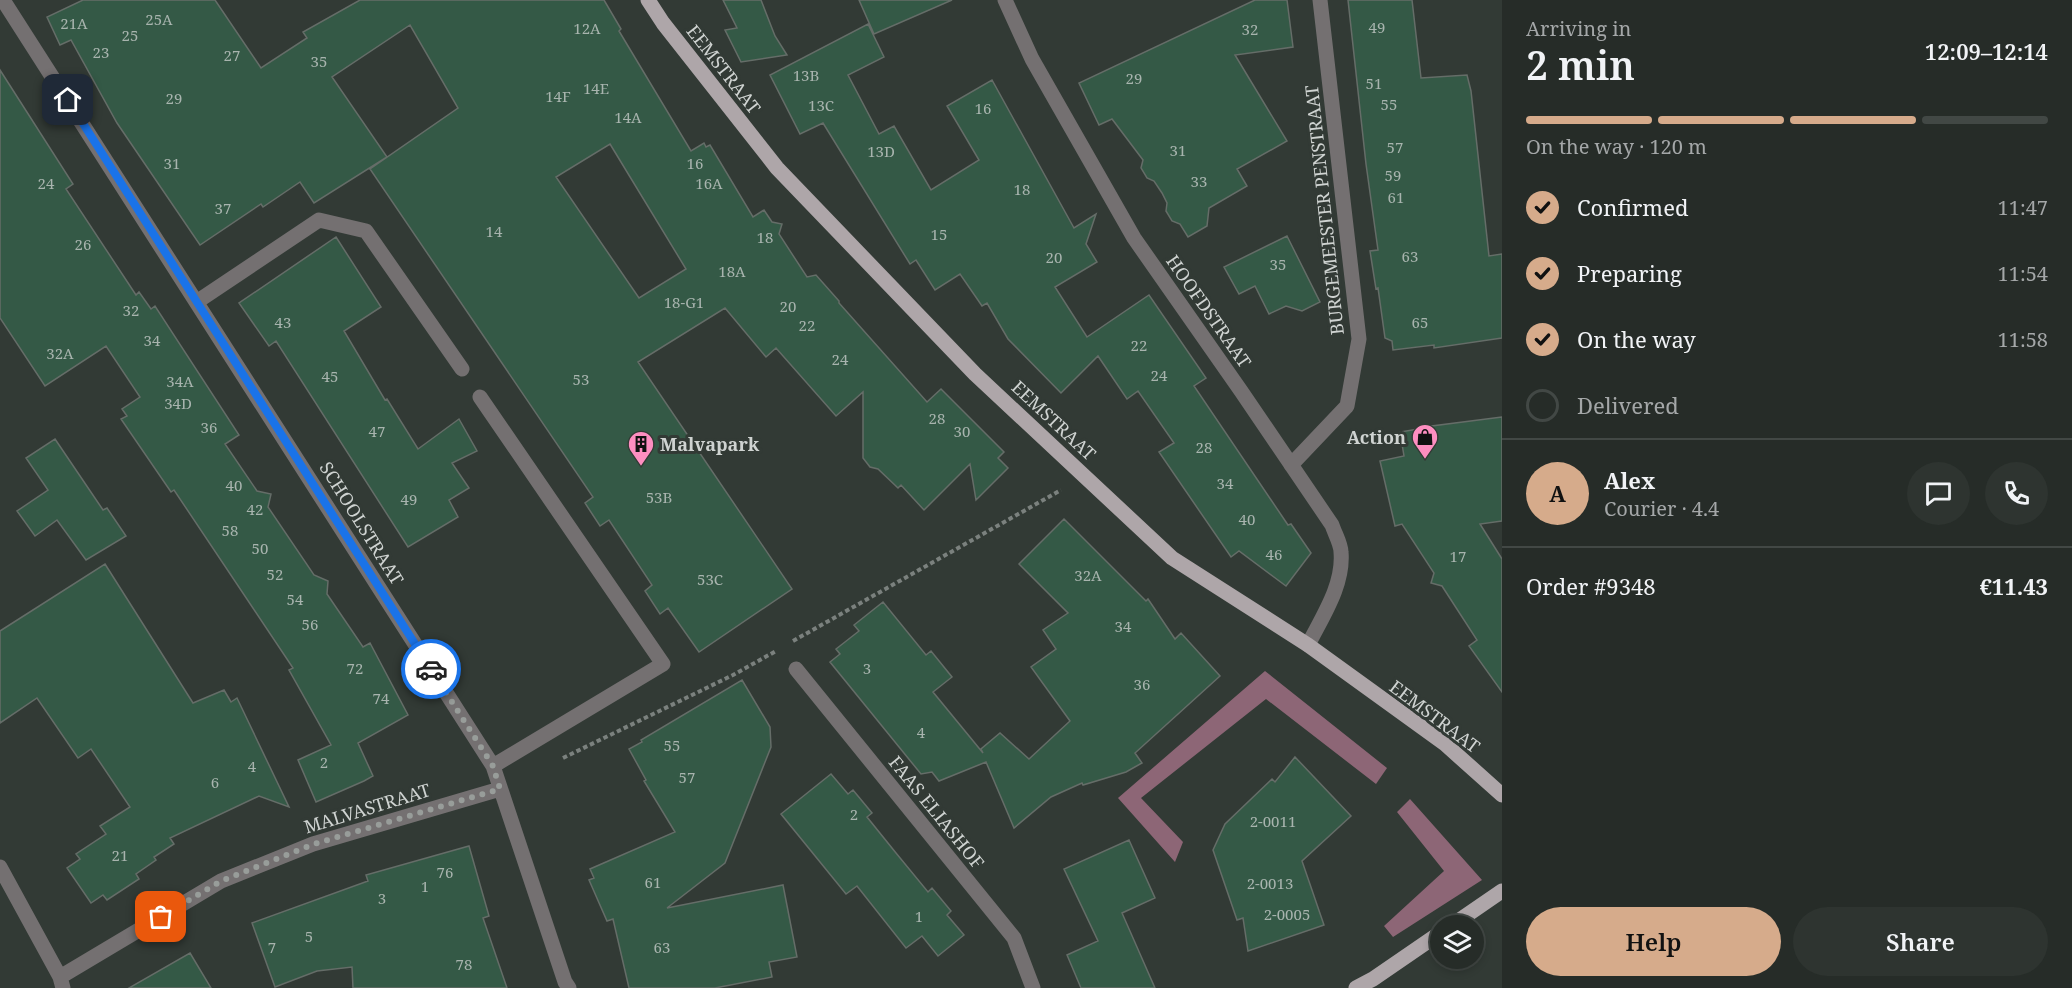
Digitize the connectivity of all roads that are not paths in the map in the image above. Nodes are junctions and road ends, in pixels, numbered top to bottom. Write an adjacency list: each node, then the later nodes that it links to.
1 (3, 0): 5 (street, SCHOOLSTRAAT)
2 (648, 0): 9 (main road, EEMSTRAAT)
3 (1005, 0): 8 (street, HOOFDSTRAAT)
4 (1320, 0): 8 (street, BURGEMEESTER PENSTRAAT)
5 (198, 301): 6 (street); 11 (street, SCHOOLSTRAAT)
6 (462, 369)
7 (480, 397): 11 (street)
8 (1291, 465): 9 (street, HOOFDSTRAAT)
9 (1308, 645): 13 (main road, EEMSTRAAT)
10 (795, 669): 21 (street, FAAS ELIASHOF)
11 (493, 766): 12 (street, SCHOOLSTRAAT)
12 (500, 789): 18 (street, MALVASTRAAT); 20 (street, SCHOOLSTRAAT)
13 (1502, 795)
14 (0, 867): 18 (street)
15 (1502, 891): 16 (main road)
16 (1467, 915)
17 (1430, 941): 19 (main road)
18 (61, 982)
19 (1375, 984): 22 (main road)
20 (569, 988)
21 (1033, 988)
22 (1356, 988)

